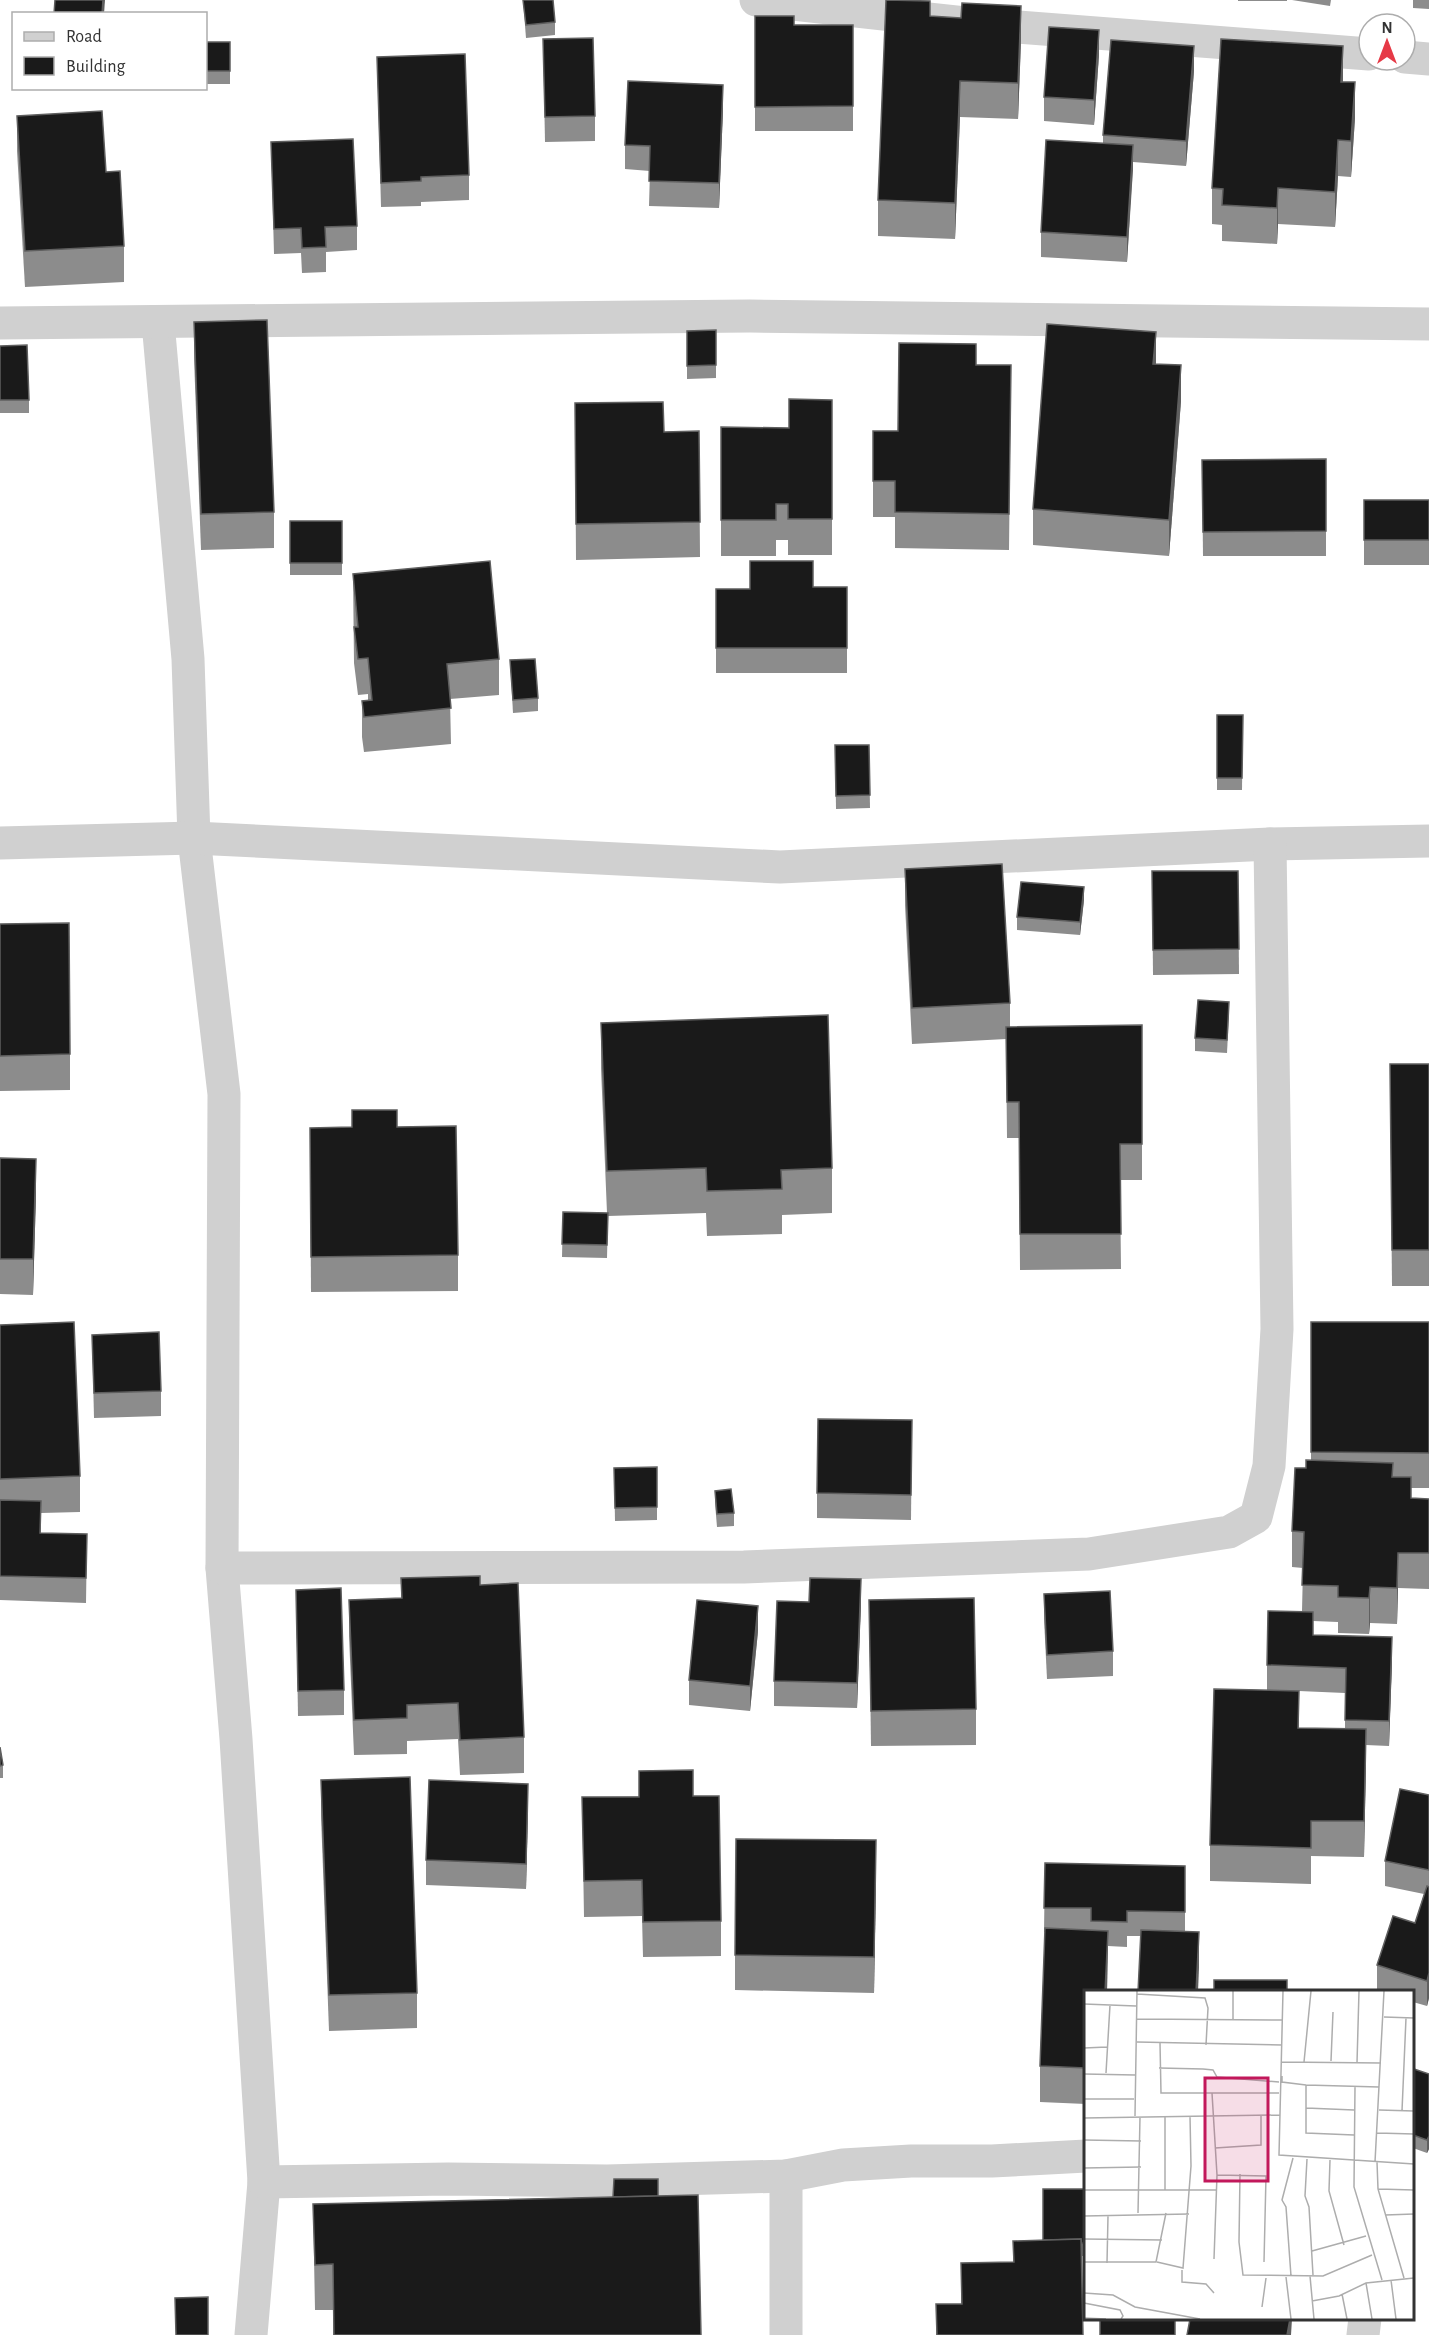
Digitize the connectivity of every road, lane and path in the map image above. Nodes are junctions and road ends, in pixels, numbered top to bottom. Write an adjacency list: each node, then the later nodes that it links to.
1 (756, 0): 2 (street)
2 (1357, 53)
3 (158, 322): 4 (street); 5 (street); 6 (street)
4 (0, 323)
5 (1429, 324)
6 (195, 838): 8 (street); 9 (street); 10 (street)
7 (1429, 841): 9 (street)
8 (0, 843)
9 (1270, 844): 10 (street)
10 (222, 1568): 13 (street)
11 (1084, 2156): 12 (street)
12 (786, 2176): 13 (street); 16 (street)
13 (264, 2182): 15 (street)
14 (1365, 2320): 17 (street)
15 (251, 2335)
16 (786, 2335)
17 (1363, 2335)

